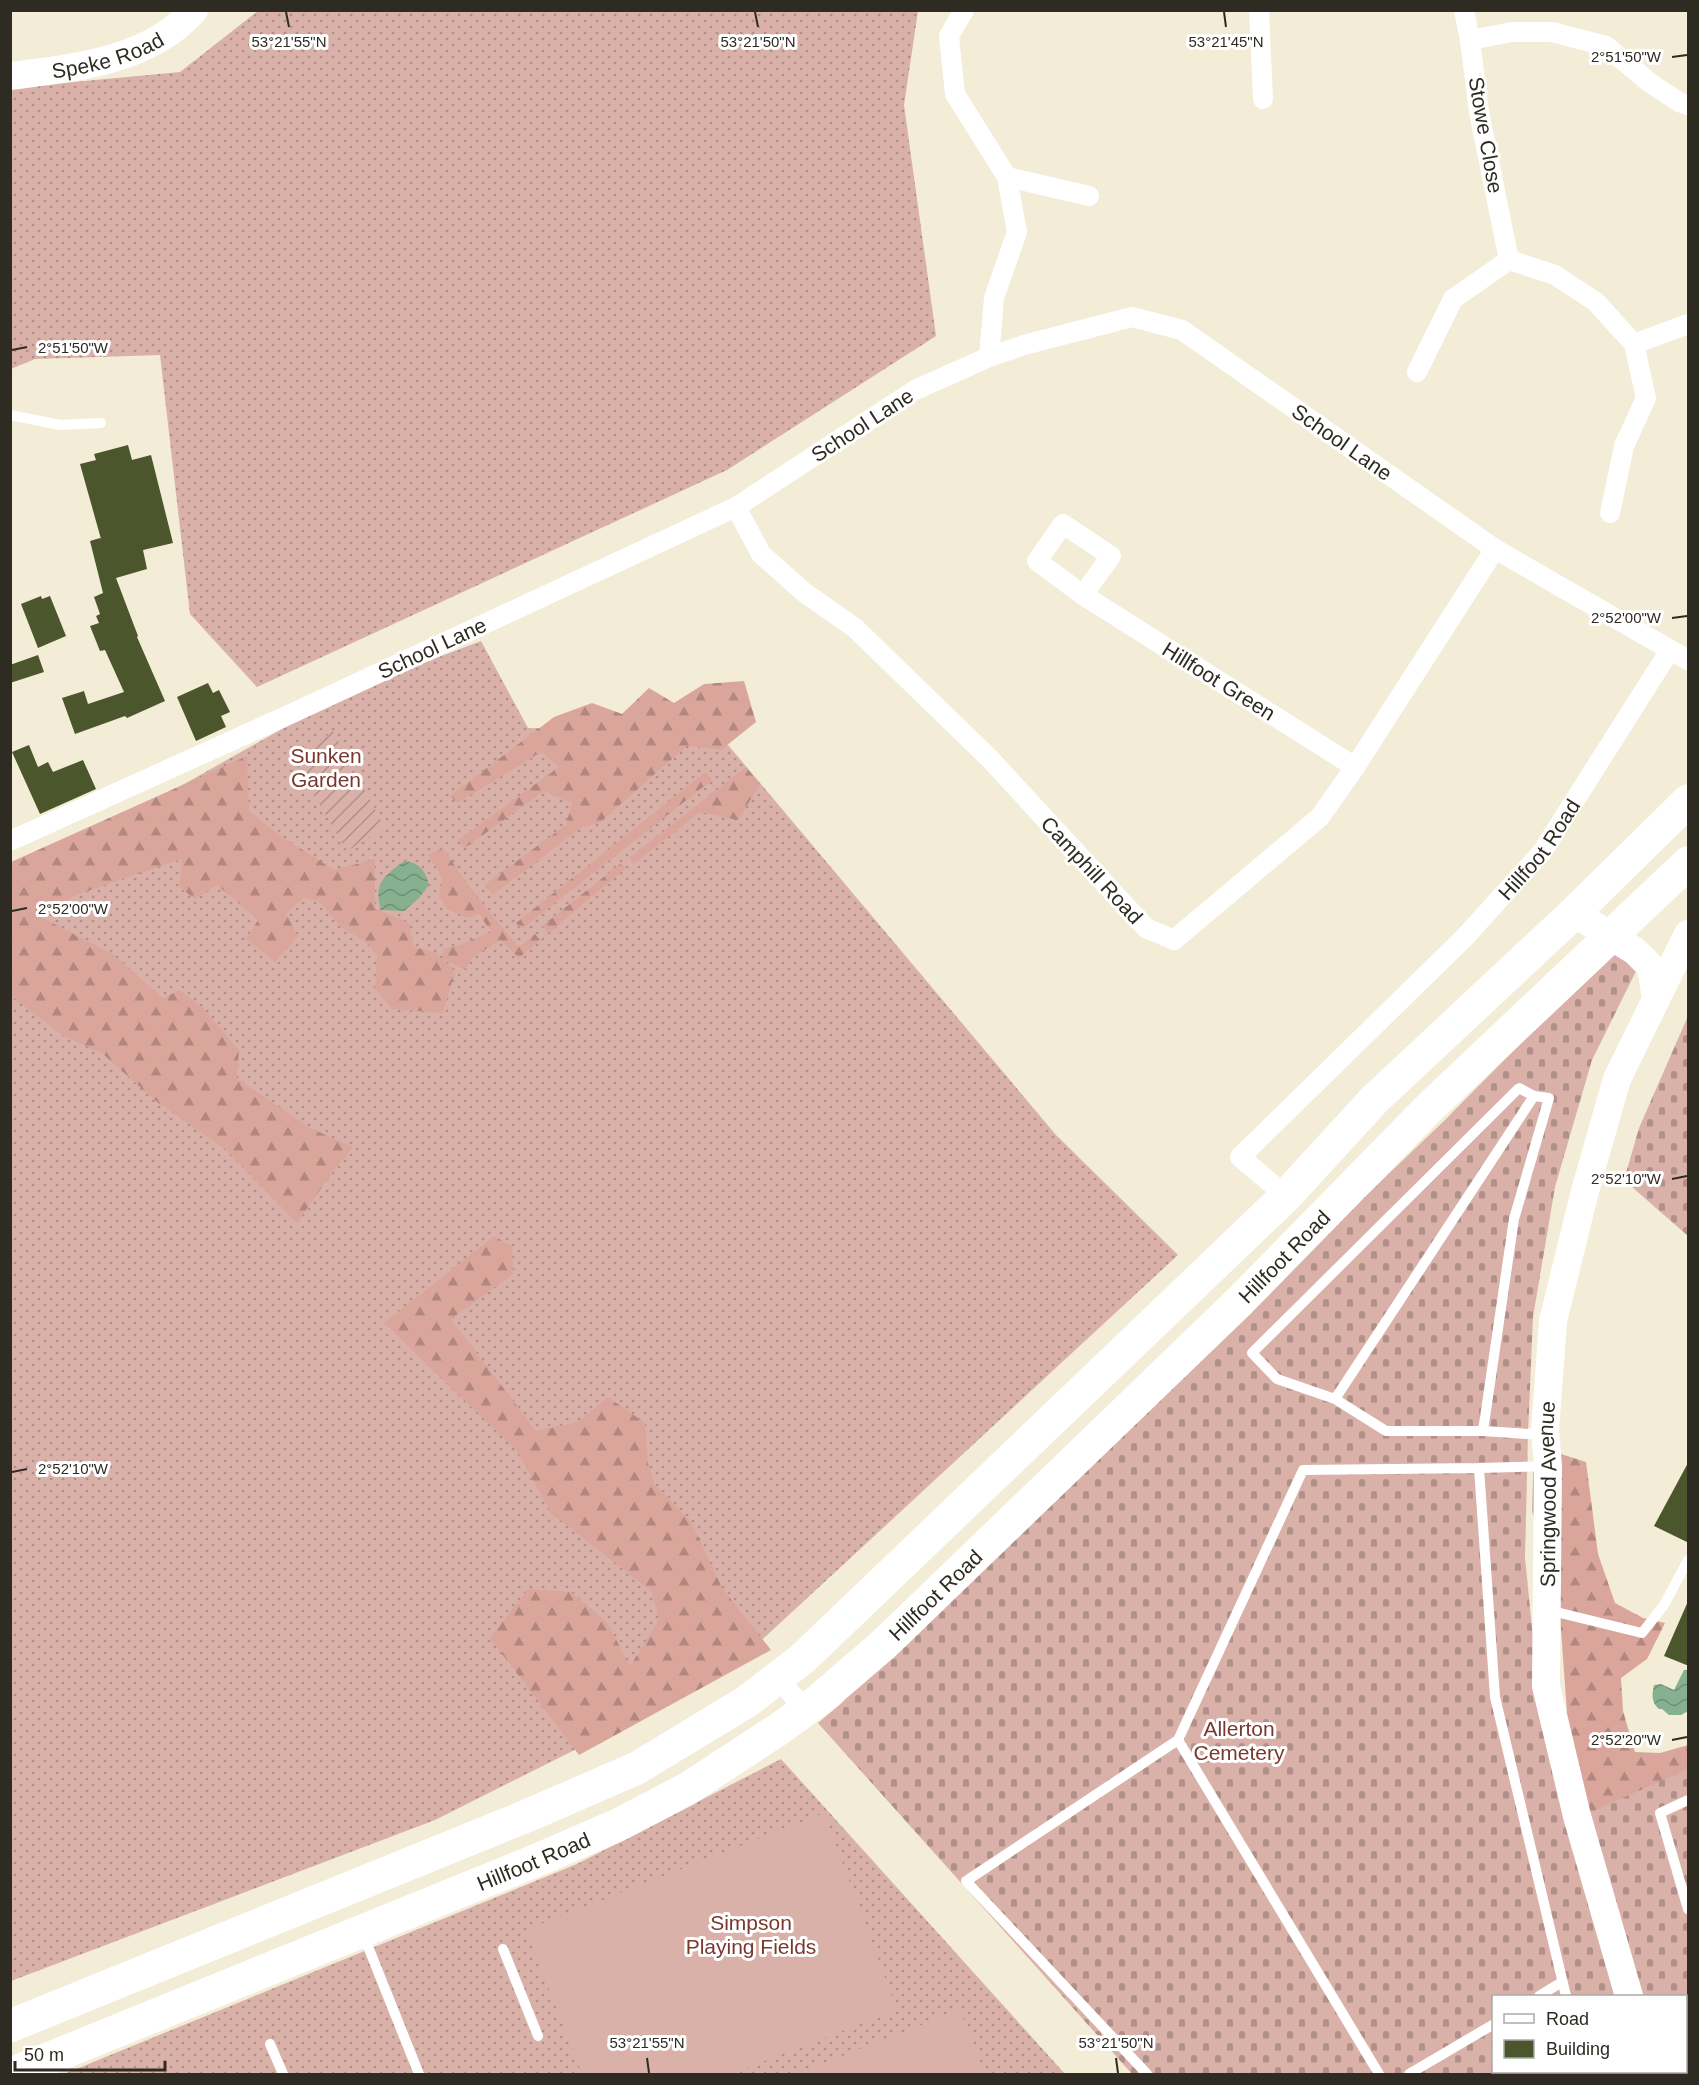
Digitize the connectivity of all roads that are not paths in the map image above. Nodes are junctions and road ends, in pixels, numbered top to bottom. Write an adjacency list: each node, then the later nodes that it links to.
1 (194, 10): 6 (street, Speke Road)
2 (964, 10): 9 (street)
3 (1259, 10): 7 (street)
4 (1464, 10): 5 (street, Stowe Close)
5 (1470, 40): 8 (street); 11 (street, Stowe Close)
6 (10, 76)
7 (1263, 99)
8 (1689, 105)
9 (1007, 177): 10 (street); 14 (street)
10 (1089, 196)
11 (1509, 260): 13 (street); 15 (street)
12 (1689, 324): 13 (street)
13 (1634, 344): 19 (street)
14 (989, 357): 18 (street, School Lane); 20 (street, School Lane)
15 (1417, 372)
16 (10, 416): 17 (lane)
17 (101, 423)
18 (736, 507): 24 (street, Camphill Road); 26 (street, School Lane)
19 (1610, 513)
20 (1495, 549): 22 (street, School Lane); 24 (street, Camphill Road)
21 (1083, 595): 24 (street, Hillfoot Green)
22 (1670, 650): 23 (street, School Lane); 33 (street, Hillfoot Road)
23 (1689, 660)
24 (1355, 767)
25 (1689, 801): 28 (highway, Hillfoot Road)
26 (10, 841)
27 (1689, 863): 30 (highway, Hillfoot Road)
28 (1574, 913): 30 (street); 33 (highway, Hillfoot Road)
29 (1689, 934): 31 (street, Springwood Avenue)
30 (1611, 936): 31 (street); 42 (highway, Hillfoot Road)
31 (1656, 999): 36 (street, Springwood Avenue)
32 (1534, 1096): 34 (lane); 34 (lane); 35 (lane)
33 (1286, 1196): 41 (highway, Hillfoot Road)
34 (1335, 1399): 35 (lane)
35 (1483, 1431): 36 (lane)
36 (1545, 1431): 37 (street, Springwood Avenue)
37 (1548, 1466): 38 (lane); 40 (street, Springwood Avenue)
38 (1479, 1468): 43 (lane); 48 (lane)
39 (1689, 1560): 40 (lane)
40 (1547, 1610): 51 (street, Springwood Avenue)
41 (777, 1678): 42 (street); 53 (highway, Hillfoot Road)
42 (805, 1710): 46 (highway, Hillfoot Road)
43 (1178, 1740): 59 (lane); 60 (lane)
44 (1689, 1800): 45 (lane)
45 (1689, 1910)
46 (362, 1931): 56 (highway, Hillfoot Road); 58 (lane)
47 (503, 1949): 54 (lane)
48 (1562, 1982): 49 (lane); 50 (lane)
49 (1541, 1995)
50 (1566, 1995)
51 (1629, 1995)
52 (1492, 2025): 61 (lane)
53 (10, 2026)
54 (538, 2036)
55 (270, 2044): 57 (lane)
56 (11, 2074)
57 (283, 2074)
58 (419, 2074)
59 (1147, 2074)
60 (1378, 2074)
61 (1409, 2074)

